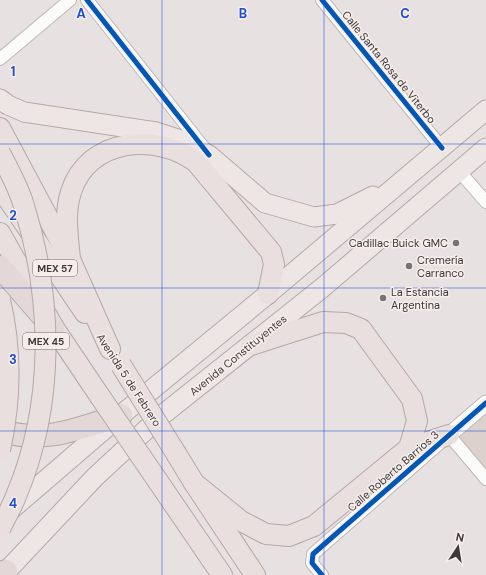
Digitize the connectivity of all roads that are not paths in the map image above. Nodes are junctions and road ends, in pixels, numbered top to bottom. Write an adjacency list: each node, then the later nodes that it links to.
1 (70, 0): 4 (street)
2 (87, 0): 11 (street)
3 (322, 0): 8 (street, Calle Santa Rosa de Viterbo)
4 (0, 59)
5 (0, 99): 11 (main road)
6 (486, 110): 8 (main road)
7 (0, 128): 17 (highway)
8 (442, 148): 13 (main road)
9 (486, 148): 12 (main road, Avenida Constituyentes)
10 (0, 153): 32 (highway, MEX 45, bridge)
11 (209, 155): 13 (main road)
12 (459, 171): 15 (street); 21 (main road, Avenida Constituyentes)
13 (397, 184): 18 (main road)
14 (0, 187): 22 (highway, Avenida 5 de Febrero / MEX 57)
15 (486, 202)
16 (3, 247): 20 (highway)
17 (70, 259): 18 (highway); 22 (highway)
18 (268, 294): 24 (main road)
19 (0, 300): 28 (highway, MEX 45, bridge)
20 (54, 328): 34 (highway, bridge)
21 (251, 345): 27 (highway); 33 (main road, Avenida Constituyentes)
22 (115, 357): 30 (highway, Avenida 5 de Febrero / MEX 57, bridge)
23 (486, 403): 26 (street, Calle Roberto Barrios 3)
24 (121, 415): 25 (highway); 31 (main road)
25 (0, 430)
26 (449, 435): 27 (highway); 29 (street); 36 (street, Calle Roberto Barrios 3)
27 (409, 448): 30 (highway)
28 (0, 450)
29 (486, 479)
30 (194, 483): 35 (highway, Avenida 5 de Febrero / MEX 57)
31 (0, 518)
32 (0, 529)
33 (5, 574)
34 (222, 575)
35 (255, 575)
36 (322, 575)

